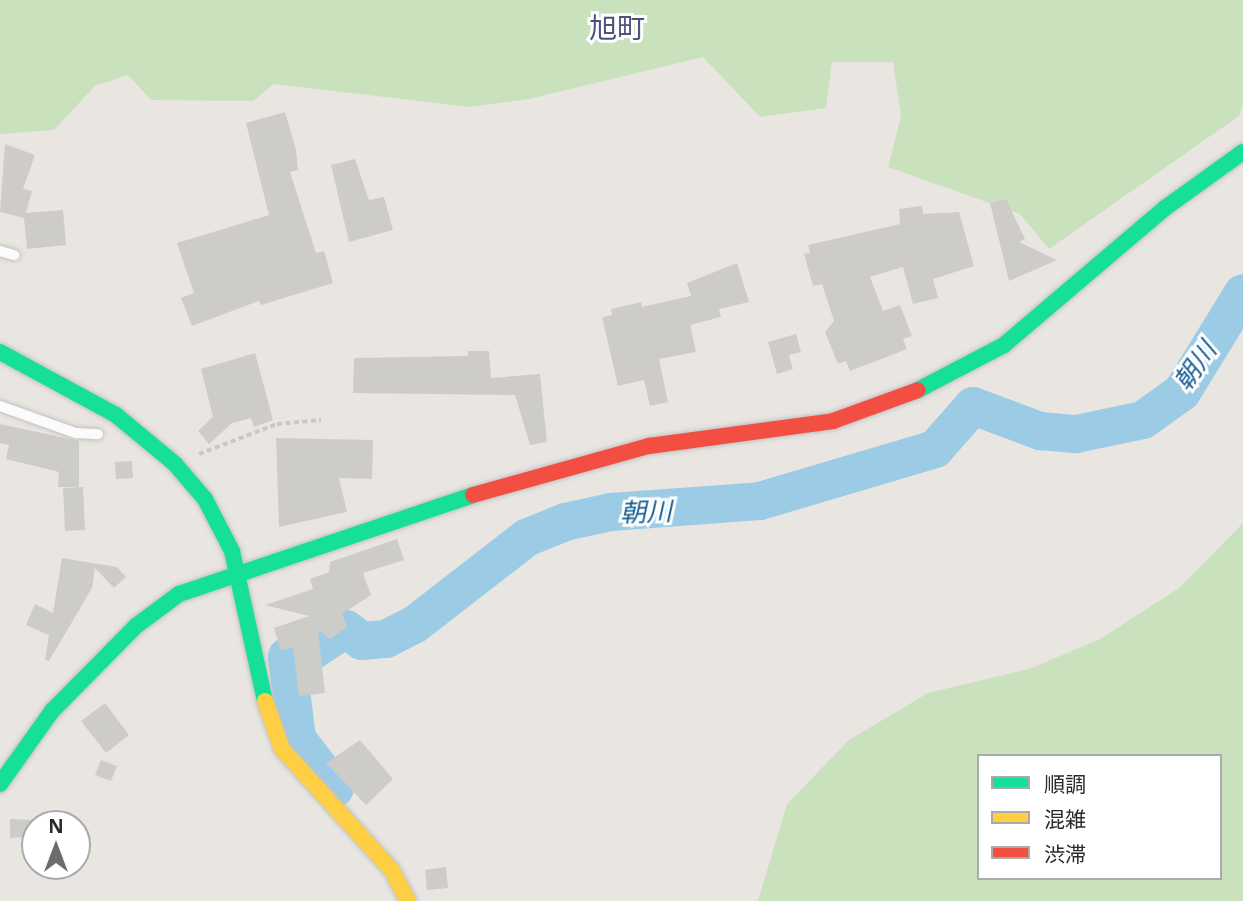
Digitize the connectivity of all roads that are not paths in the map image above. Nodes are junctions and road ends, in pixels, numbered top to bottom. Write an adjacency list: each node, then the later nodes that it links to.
1 (1243, 152): 7 (street)
2 (0, 251): 3 (lane)
3 (14, 255)
4 (0, 352): 7 (street)
5 (0, 406): 6 (lane)
6 (98, 434)
7 (237, 570): 8 (street); 9 (street)
8 (0, 784)
9 (408, 901)

